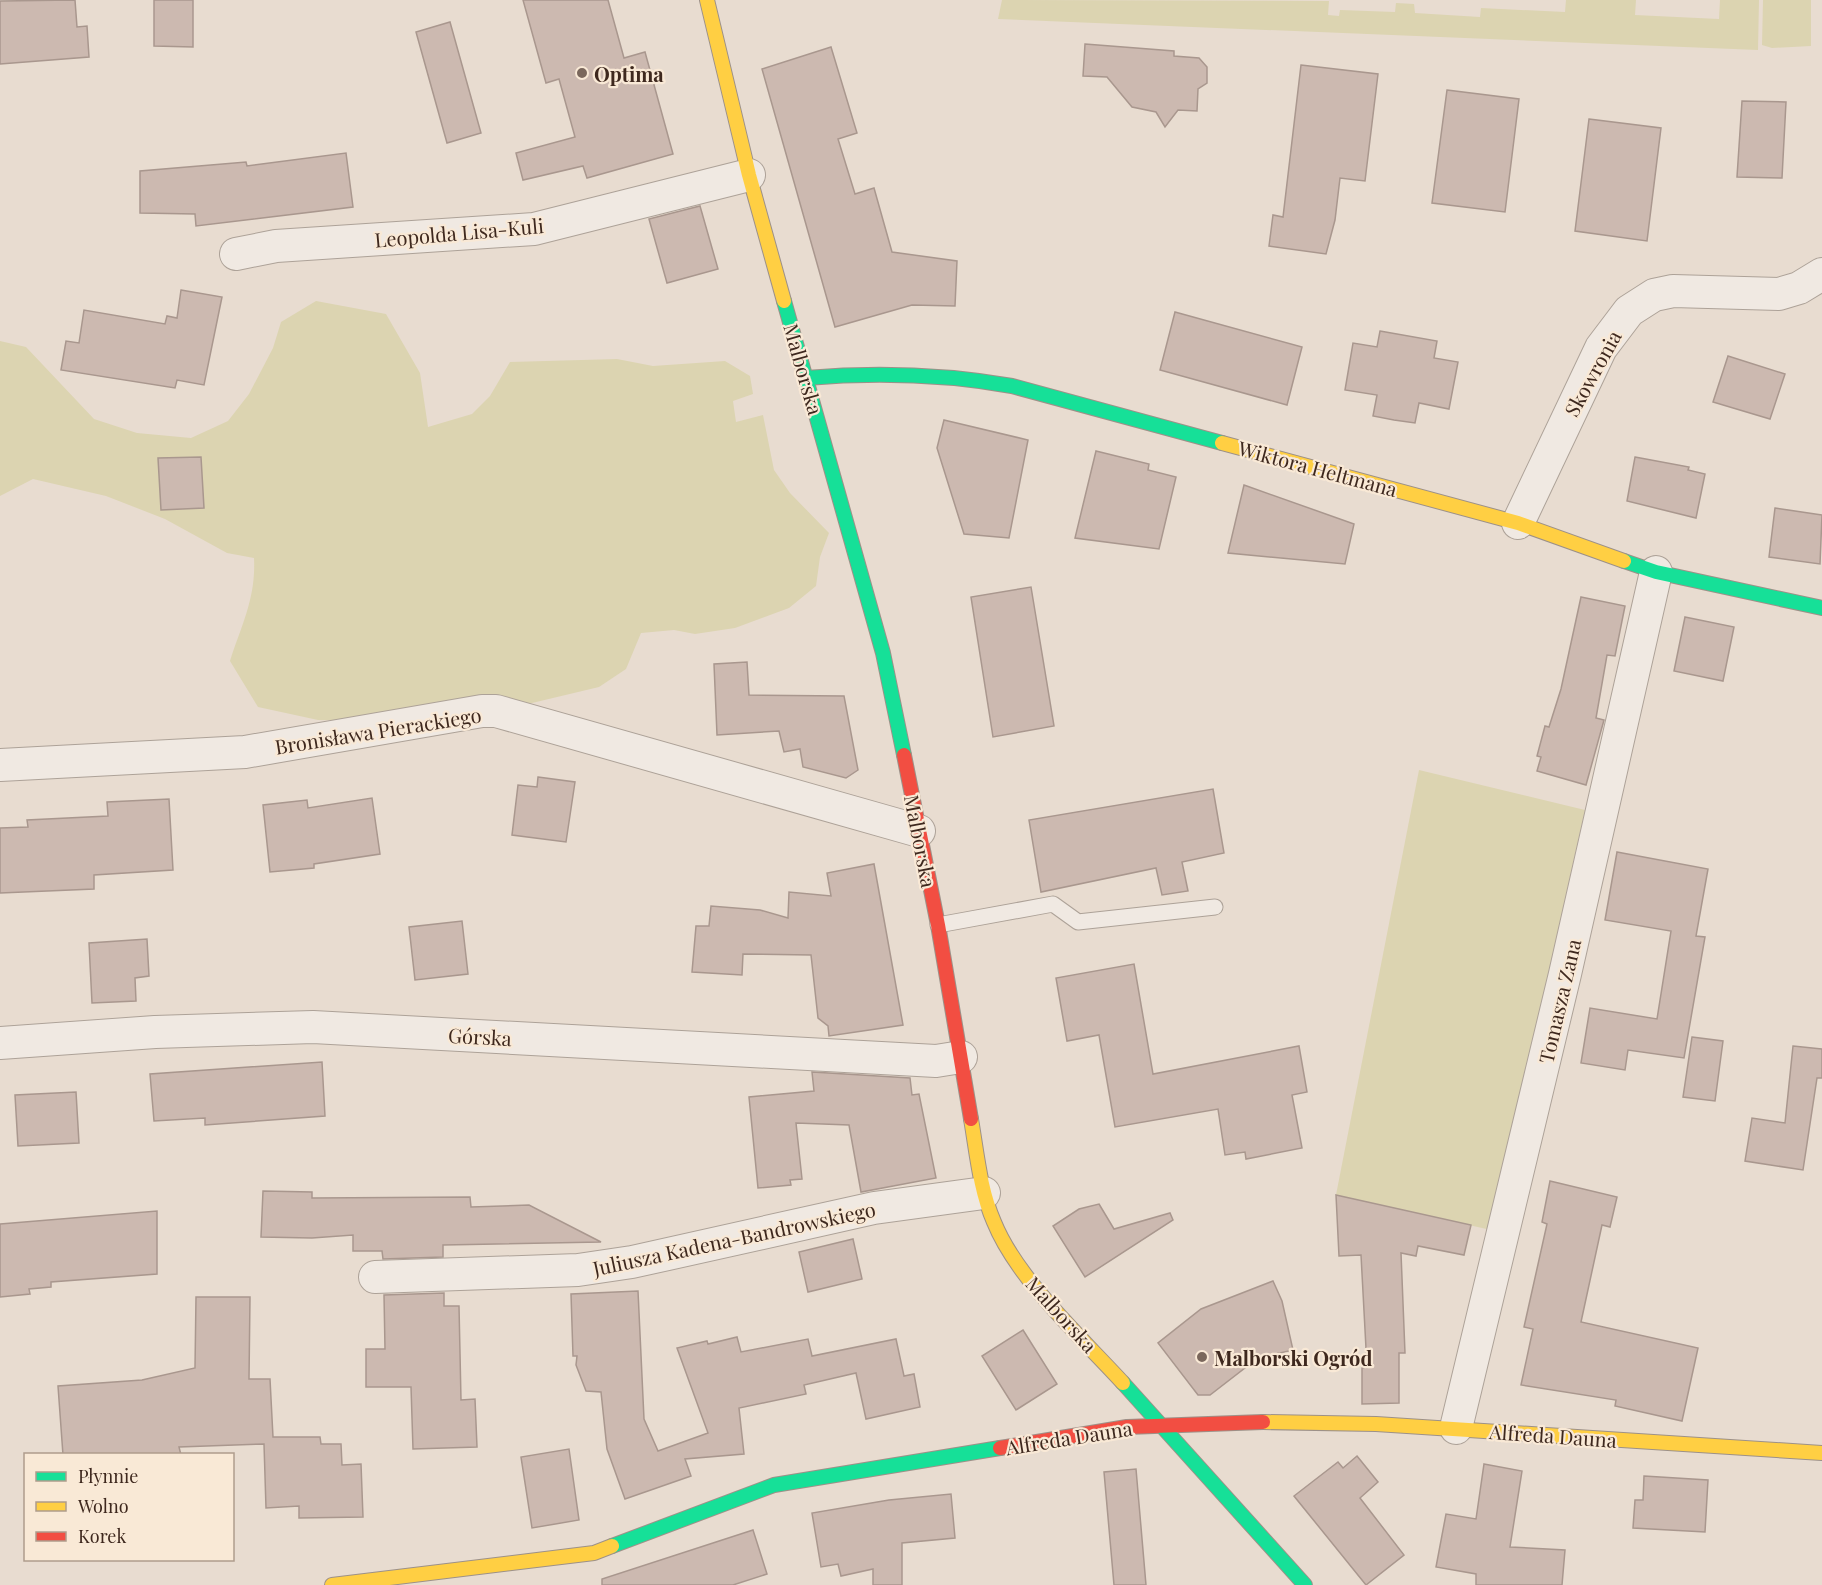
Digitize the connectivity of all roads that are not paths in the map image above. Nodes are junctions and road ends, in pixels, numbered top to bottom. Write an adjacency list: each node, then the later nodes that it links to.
1 (707, 0): 2 (street, Malborska)
2 (749, 175): 3 (street, Leopolda Lisa-Kuli); 5 (street, Malborska)
3 (236, 254)
4 (1822, 274): 6 (street, Skowronia)
5 (806, 378): 6 (street, Wiktora Heltmana); 10 (street, Malborska)
6 (1518, 523): 7 (street, Wiktora Heltmana)
7 (1656, 572): 8 (street, Wiktora Heltmana); 18 (street, Tomasza Zana)
8 (1822, 608)
9 (0, 765): 10 (street, Bronisława Pierackiego)
10 (919, 831): 12 (street, Malborska)
11 (1215, 907): 12 (lane)
12 (938, 925): 14 (street, Malborska)
13 (0, 1043): 14 (street, Górska)
14 (961, 1057): 15 (street, Malborska)
15 (984, 1193): 16 (street, Juliusza Kadena-Bandrowskiego); 17 (street, Malborska)
16 (375, 1277)
17 (1161, 1424): 18 (street, Alfreda Dauna); 20 (street, Alfreda Dauna); 22 (street, Malborska)
18 (1456, 1428): 19 (street, Alfreda Dauna)
19 (1822, 1453)
20 (500, 1575): 21 (street, Alfreda Dauna)
21 (332, 1585)
22 (1305, 1585)

